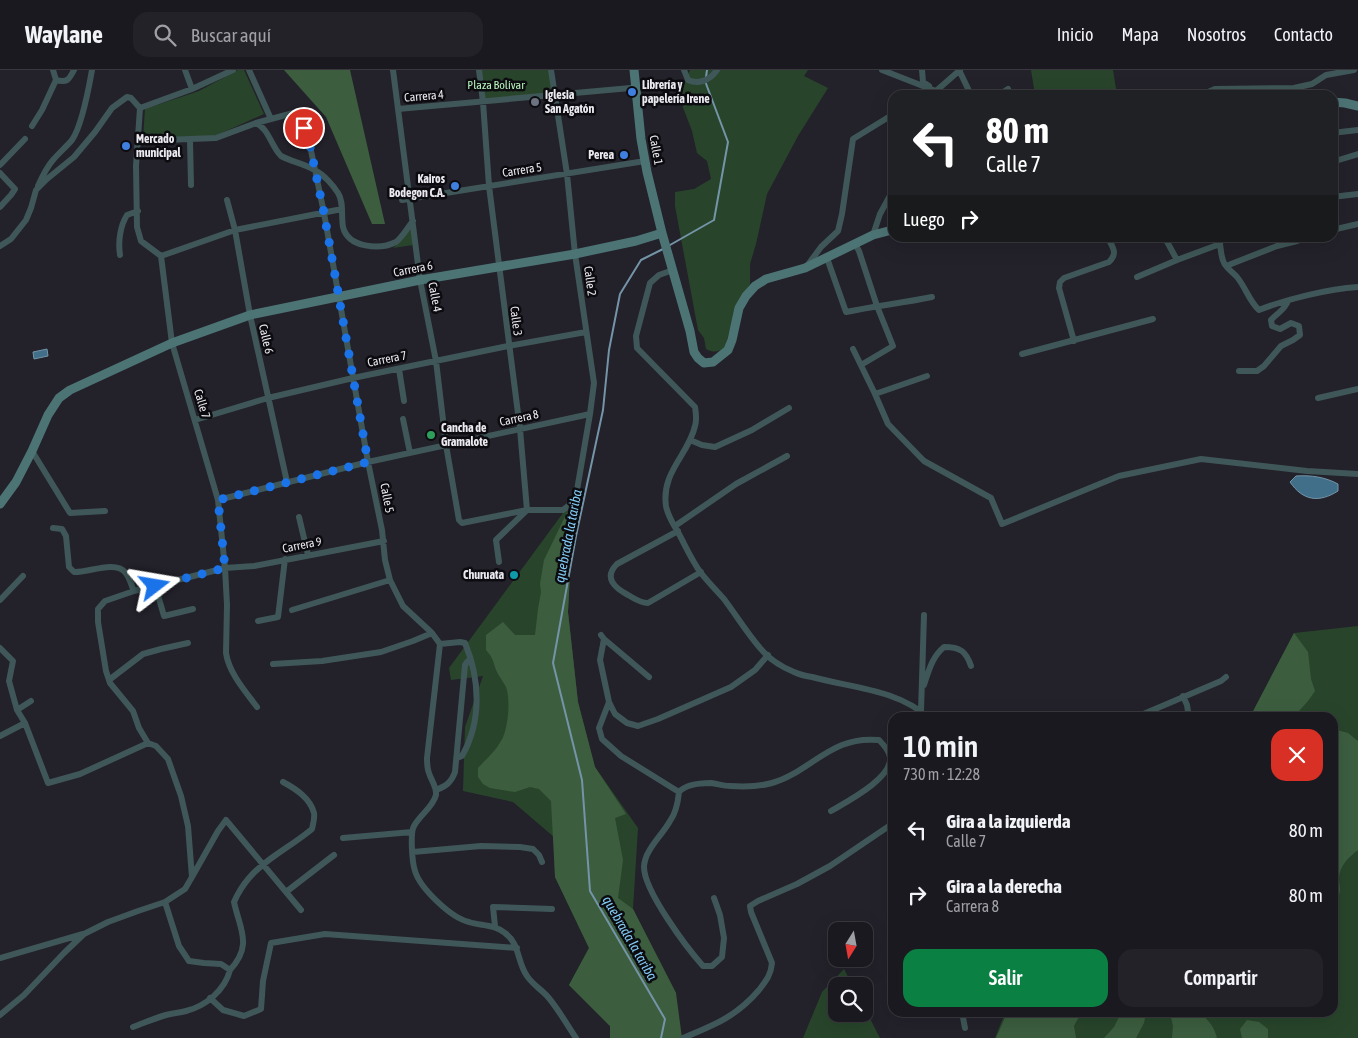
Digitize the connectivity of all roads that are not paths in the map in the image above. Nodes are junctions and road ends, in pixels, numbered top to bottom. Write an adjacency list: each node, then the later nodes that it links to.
1 (53, 70): 17 (street)
2 (74, 70): 17 (street)
3 (92, 70): 50 (street)
4 (185, 70): 20 (street)
5 (234, 70): 20 (street)
6 (249, 70): 33 (street)
7 (393, 70): 31 (street, Calle 4)
8 (479, 70): 27 (street, Calle 3)
9 (551, 70): 26 (street, Calle 2)
10 (634, 70): 19 (main road, Calle 1)
11 (684, 70): 12 (street)
12 (717, 70)
13 (882, 70): 21 (street)
14 (922, 70): 22 (street)
15 (959, 70): 23 (street); 24 (street)
16 (1354, 70): 25 (street)
17 (56, 80): 35 (street)
18 (674, 84): 19 (street)
19 (636, 88): 26 (street); 43 (main road, Calle 1)
20 (192, 89): 30 (street)
21 (933, 90)
22 (935, 90)
23 (937, 90)
24 (969, 90)
25 (1254, 90)
26 (555, 95): 27 (street, Carrera 4); 47 (street, Calle 2)
27 (483, 102): 31 (street, Carrera 4); 49 (street, Calle 3)
28 (1338, 102): 29 (main road)
29 (1358, 106)
30 (140, 108): 40 (street); 50 (street)
31 (398, 109): 53 (street, Calle 4)
32 (888, 118): 82 (street)
33 (271, 119): 34 (street); 45 (street, Calle 5)
34 (256, 123): 39 (street); 45 (street)
35 (32, 126)
36 (1358, 130): 37 (street)
37 (1338, 133)
38 (25, 139): 44 (street)
39 (190, 140): 40 (street); 48 (street)
40 (138, 141): 59 (street)
41 (1358, 154): 42 (street)
42 (1338, 160)
43 (645, 161): 47 (street, Carrera 5); 66 (main road, Calle 1)
44 (0, 165)
45 (315, 170): 58 (street); 60 (street, Calle 5)
46 (0, 173): 57 (street)
47 (566, 174): 49 (street, Carrera 5); 75 (street, Calle 2)
48 (191, 185)
49 (489, 186): 53 (street, Carrera 5); 81 (street, Calle 3)
50 (36, 190): 74 (street)
51 (1358, 194): 52 (street)
52 (1338, 196)
53 (410, 199): 56 (street, Carrera 5); 61 (street, Calle 4)
54 (888, 199): 67 (street)
55 (227, 200): 64 (street, Calle 6)
56 (402, 200)
57 (0, 207)
58 (342, 210): 60 (street); 61 (street)
59 (138, 211): 76 (street); 77 (street)
60 (324, 213): 64 (street); 87 (street, Calle 5)
61 (413, 221): 85 (street, Calle 4)
62 (1358, 224): 63 (street)
63 (1338, 229)
64 (235, 230): 77 (street); 91 (street, Calle 6)
65 (888, 231): 67 (main road, Calle 1)
66 (662, 233): 75 (main road, Carrera 6); 83 (main road, Calle 1)
67 (873, 235): 73 (main road, Calle 1)
68 (1110, 242): 94 (street)
69 (1167, 242): 79 (street)
70 (1218, 242): 79 (street)
71 (1220, 242): 80 (street)
72 (1293, 242): 80 (street)
73 (855, 244): 78 (main road, Calle 1); 90 (street)
74 (0, 246)
75 (575, 254): 81 (main road, Carrera 6); 93 (street, Calle 2)
76 (120, 255)
77 (161, 256): 95 (street, Calle 7)
78 (827, 258): 82 (main road, Calle 1); 90 (street)
79 (1177, 260): 84 (street)
80 (1226, 266): 89 (street)
81 (498, 267): 85 (main road, Carrera 6); 96 (street, Calle 3)
82 (804, 268): 83 (main road, Calle 1)
83 (673, 270): 115 (street)
84 (1137, 278)
85 (420, 280): 87 (main road, Carrera 6); 99 (street, Calle 4)
86 (1358, 287): 89 (street)
87 (339, 296): 91 (main road, Carrera 6); 104 (street, Calle 5)
88 (932, 296): 90 (street)
89 (1288, 300): 102 (street)
90 (877, 306): 100 (street)
91 (250, 315): 95 (main road, Carrera 6); 107 (street, Calle 6)
92 (1153, 319): 94 (street)
93 (586, 332): 96 (street, Carrera 7); 111 (street, Calle 2)
94 (1074, 341): 98 (street)
95 (172, 344): 113 (street, Calle 7); 117 (main road, Carrera 6)
96 (508, 346): 99 (street, Carrera 7); 114 (street, Calle 3)
97 (853, 350): 100 (street)
98 (1022, 354)
99 (436, 361): 101 (street, Carrera 7); 116 (street, Calle 4)
100 (861, 366): 106 (street)
101 (399, 369): 104 (street, Carrera 7); 109 (street)
102 (1239, 371)
103 (927, 376): 106 (street)
104 (353, 378): 107 (street, Carrera 7); 120 (street, Calle 5)
105 (1358, 390): 108 (street)
106 (875, 394): 121 (street)
107 (268, 398): 113 (street, Carrera 7); 122 (street, Calle 6)
108 (1318, 398)
109 (404, 401)
110 (789, 408): 115 (street)
111 (590, 414): 114 (street, Carrera 8); 126 (street, Calle 2)
112 (403, 419): 118 (street)
113 (195, 420): 123 (street, Calle 7)
114 (520, 429): 116 (street, Carrera 8); 126 (street, Calle 3)
115 (690, 440): 129 (street)
116 (446, 445): 118 (street, Carrera 8); 126 (street, Calle 4)
117 (32, 451): 124 (main road, Carrera 6); 125 (street)
118 (410, 453): 120 (street, Carrera 8)
119 (787, 456): 129 (street)
120 (368, 462): 122 (street, Carrera 8); 130 (street, Calle 5)
121 (1358, 474)
122 (287, 482): 123 (street, Carrera 8)
123 (218, 500): 134 (street, Calle 7)
124 (0, 504)
125 (105, 510)
126 (527, 510): 133 (street)
127 (299, 518): 131 (street)
128 (53, 528): 139 (street)
129 (676, 529): 135 (street); 135 (street)
130 (384, 542): 131 (street, Carrera 9); 137 (street, Calle 5)
131 (308, 555): 132 (street, Carrera 9)
132 (286, 559): 134 (street, Carrera 9); 144 (street)
133 (499, 562)
134 (225, 568): 138 (street, Carrera 9); 160 (street, Calle 7)
135 (701, 572): 149 (street)
136 (23, 576): 140 (street)
137 (390, 580): 142 (street); 145 (street, Calle 5)
138 (155, 586): 139 (street, Carrera 9); 141 (street)
139 (134, 591): 155 (street, Carrera 9)
140 (0, 600)
141 (193, 609)
142 (292, 610)
143 (924, 615): 156 (street)
144 (258, 621)
145 (433, 635): 147 (street, Calle 5); 151 (street)
146 (188, 643): 155 (street)
147 (440, 644): 150 (street); 172 (street)
148 (0, 648): 161 (street)
149 (768, 655): 159 (street); 162 (street)
150 (470, 659): 169 (street); 169 (street)
151 (274, 664)
152 (971, 666): 156 (street)
153 (649, 677): 159 (street)
154 (1226, 677): 157 (street)
155 (109, 680): 167 (street)
156 (922, 693): 162 (street)
157 (1183, 696): 163 (street); 164 (street)
158 (31, 701): 161 (street)
159 (609, 702): 173 (street)
160 (257, 707)
161 (17, 710): 165 (street)
162 (921, 710)
163 (1147, 712)
164 (1188, 712)
165 (25, 723): 166 (street); 167 (street)
166 (0, 736)
167 (148, 744): 182 (street)
168 (888, 753): 173 (street)
169 (457, 758): 172 (street)
170 (888, 767): 174 (street)
171 (283, 782): 181 (street)
172 (436, 790): 176 (street)
173 (679, 792): 184 (street)
174 (831, 811)
175 (888, 827): 199 (street)
176 (412, 832): 177 (street); 178 (street)
177 (343, 838)
178 (413, 852): 180 (street); 188 (street)
179 (334, 855): 183 (street)
180 (542, 862)
181 (264, 865): 182 (street); 183 (street); 192 (street)
182 (192, 876): 185 (street)
183 (286, 892): 187 (street)
184 (714, 898)
185 (165, 902): 189 (street); 192 (street)
186 (552, 908): 188 (street)
187 (301, 910)
188 (495, 926): 190 (street)
189 (84, 934): 191 (street); 194 (street)
190 (517, 948): 193 (street); 198 (street)
191 (0, 958)
192 (230, 970): 193 (street)
193 (210, 998): 196 (street)
194 (0, 1015)
195 (963, 1017): 197 (street)
196 (133, 1027)
197 (965, 1028)
198 (576, 1038)
199 (683, 1038)

